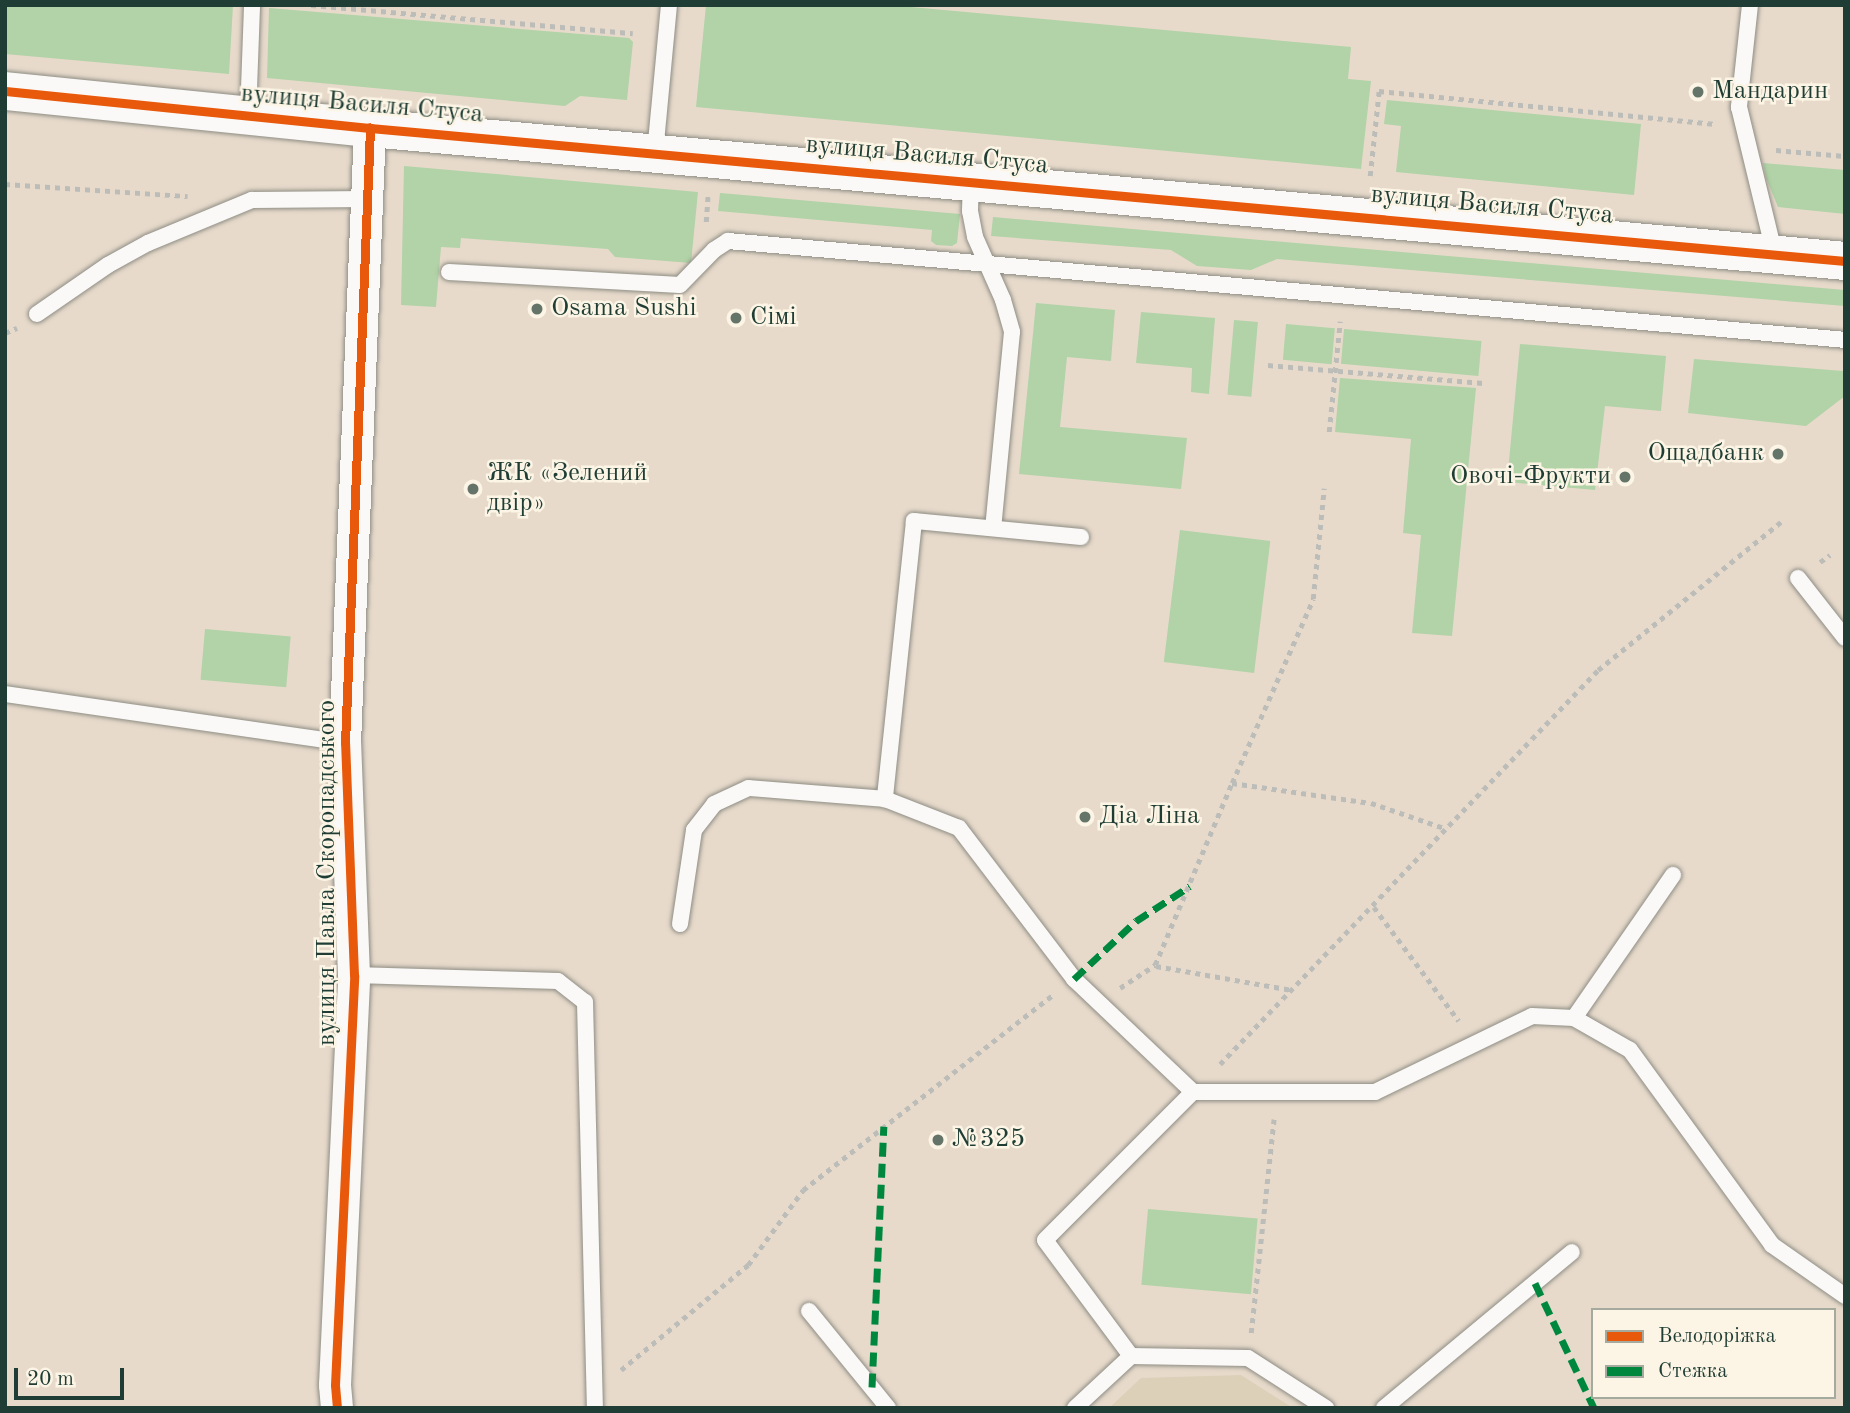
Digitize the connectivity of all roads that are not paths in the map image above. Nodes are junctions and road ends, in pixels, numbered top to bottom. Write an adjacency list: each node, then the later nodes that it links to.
1 (252, 5): 5 (lane)
2 (669, 5): 7 (lane)
3 (1750, 5): 10 (lane)
4 (5, 91): 5 (street, вулиця Василя Стуса)
5 (248, 116): 6 (street, вулиця Василя Стуса)
6 (370, 128): 7 (street, вулиця Василя Стуса); 9 (street, вулиця Павла Скоропадського)
7 (655, 153): 8 (street, вулиця Василя Стуса)
8 (971, 181): 10 (street, вулиця Василя Стуса); 12 (lane)
9 (368, 199): 14 (lane); 21 (street, вулиця Павла Скоропадського)
10 (1774, 253): 11 (street, вулиця Василя Стуса)
11 (1845, 261)
12 (985, 263): 13 (lane); 15 (lane); 16 (lane)
13 (449, 272)
14 (37, 314)
15 (1845, 340)
16 (993, 528): 17 (lane); 22 (lane)
17 (1082, 537)
18 (1798, 578): 19 (lane)
19 (1845, 638)
20 (5, 694): 21 (lane)
21 (345, 743): 25 (street, вулиця Павла Скоропадського)
22 (885, 799): 24 (lane); 27 (lane)
23 (1673, 875): 26 (lane)
24 (680, 924)
25 (354, 975): 32 (lane); 33 (street, вулиця Павла Скоропадського)
26 (1574, 1018): 27 (lane); 29 (lane)
27 (1194, 1092): 31 (lane)
28 (1572, 1252): 37 (lane)
29 (1844, 1293)
30 (809, 1311): 34 (lane)
31 (1131, 1356): 35 (lane); 36 (lane)
32 (595, 1399)
33 (337, 1408)
34 (888, 1408)
35 (1075, 1408)
36 (1326, 1408)
37 (1384, 1408)

